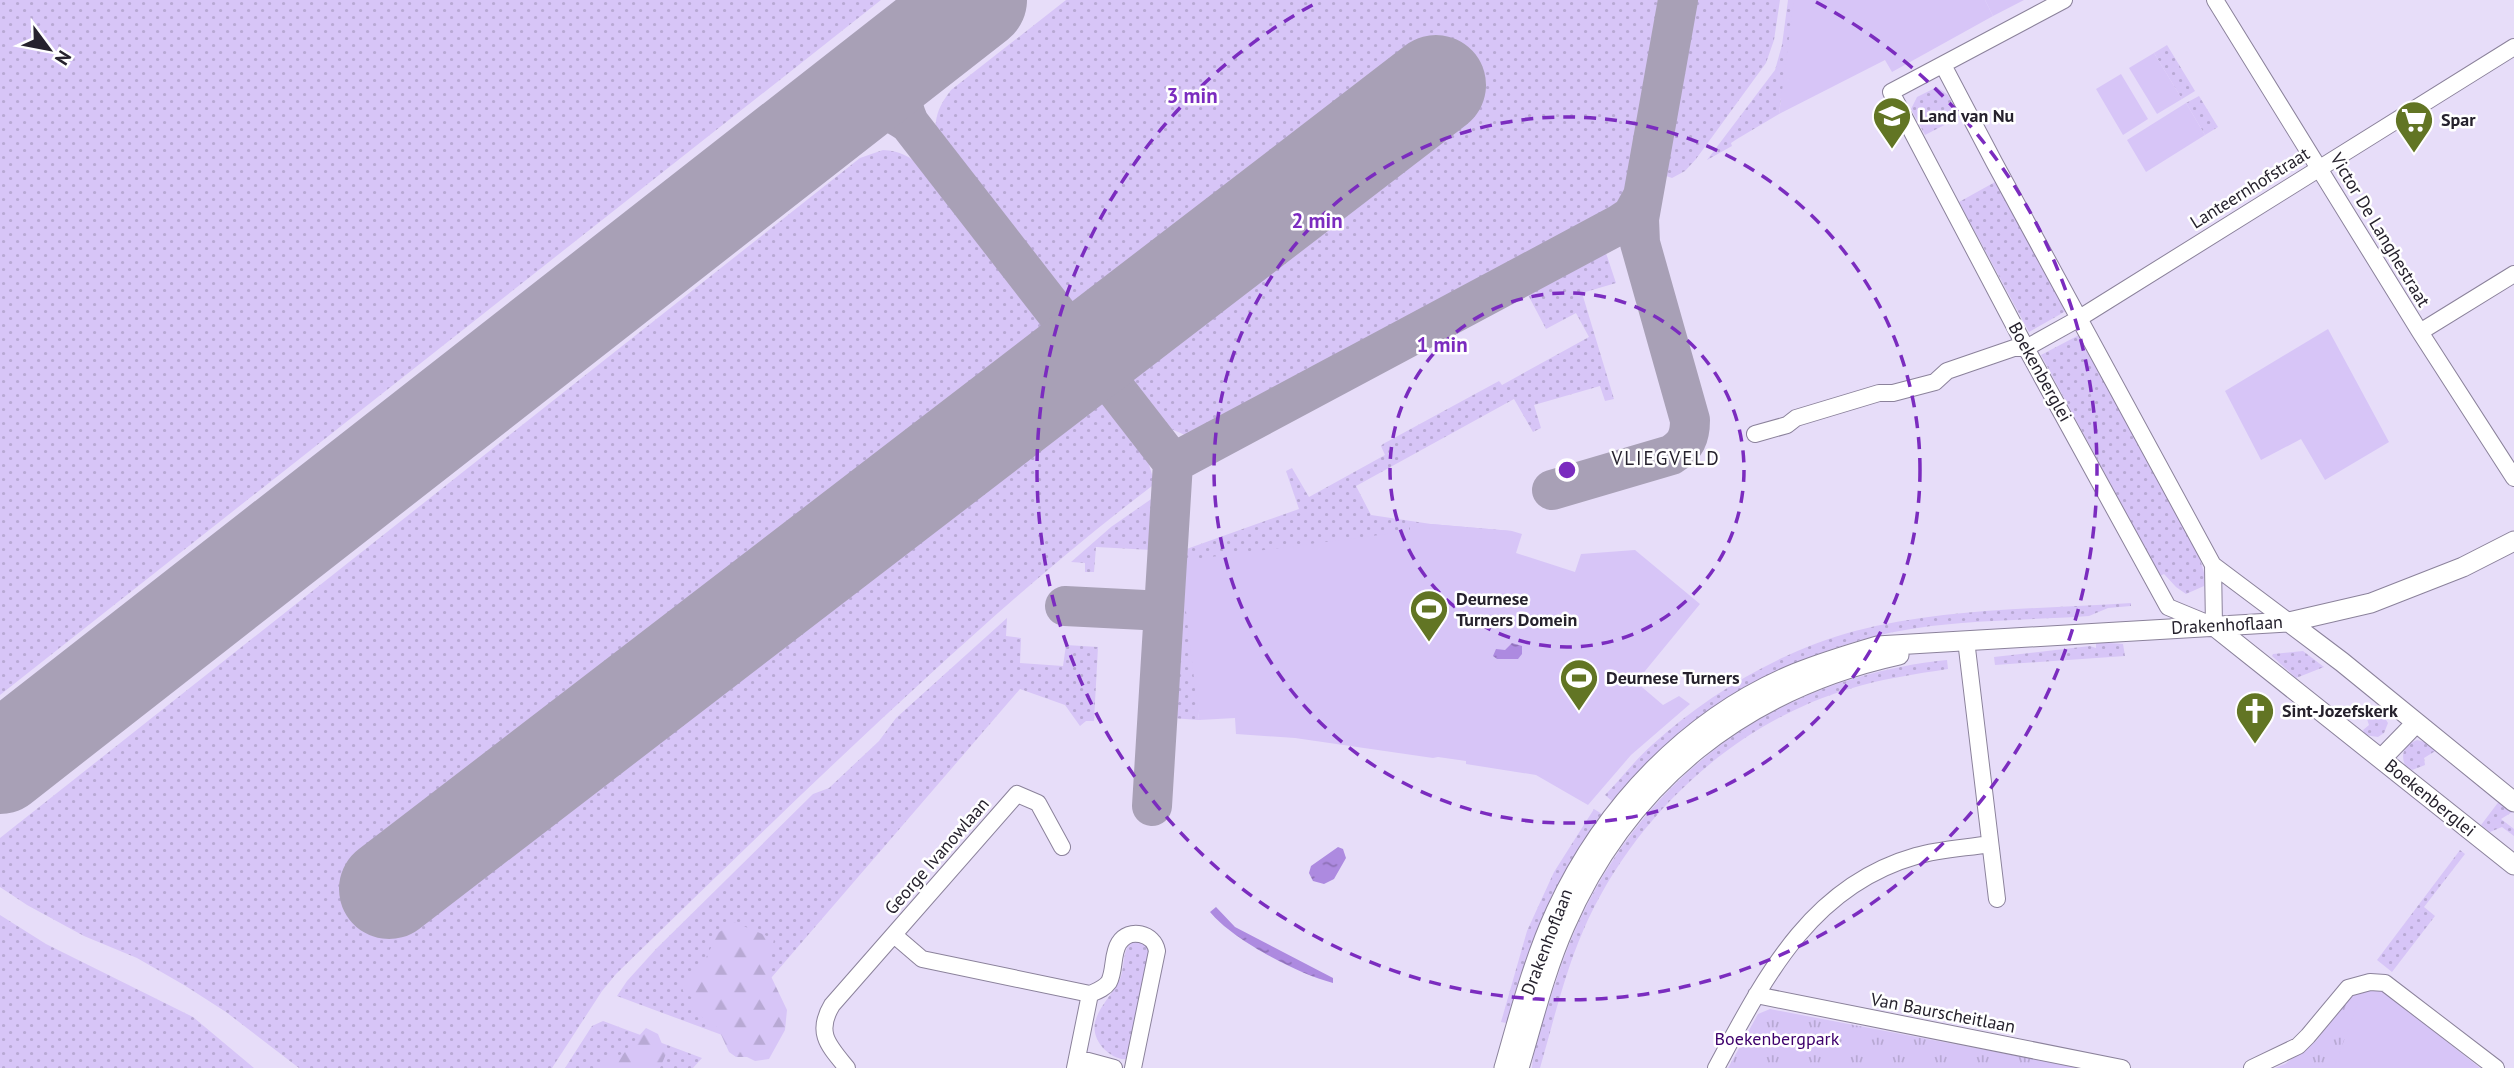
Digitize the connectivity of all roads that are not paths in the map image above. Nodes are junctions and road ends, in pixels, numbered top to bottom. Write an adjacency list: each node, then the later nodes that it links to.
1 (2064, 0): 4 (street)
2 (2215, 0): 5 (street, Victor De Langhestraat)
3 (2514, 47): 5 (street, Lanteernhofstraat)
4 (1943, 65): 7 (street); 9 (street, Boekenberglei)
5 (2319, 167): 7 (street, Lanteernhofstraat); 8 (street, Victor De Langhestraat)
6 (2514, 274): 8 (street)
7 (2078, 319): 9 (street, Lanteernhofstraat); 13 (street)
8 (2420, 332): 11 (street, Victor De Langhestraat)
9 (2026, 348): 10 (street, Lanteernhofstraat); 15 (street, Boekenberglei)
10 (1755, 434)
11 (2514, 478)
12 (2514, 541): 14 (street, Drakenhoflaan)
13 (2213, 565): 14 (street); 15 (street)
14 (2289, 622): 15 (street, Drakenhoflaan); 17 (street)
15 (2214, 626): 16 (street, Drakenhoflaan); 18 (street, Boekenberglei)
16 (1966, 640): 20 (street); 31 (street, Drakenhoflaan); 32 (street, Drakenhoflaan)
17 (2416, 723): 18 (street); 19 (street)
18 (2381, 758): 22 (street, Boekenberglei)
19 (2514, 802)
20 (1990, 844): 23 (street); 26 (street)
21 (1062, 847): 24 (street, George Ivanowlaan)
22 (2514, 865)
23 (1997, 899)
24 (894, 936): 25 (street, George Ivanowlaan); 28 (street, George Ivanowlaan)
25 (1090, 994): 27 (street); 30 (street)
26 (1756, 995): 33 (street); 34 (street, Van Baurscheitlaan)
27 (1076, 1063): 29 (street)
28 (847, 1068)
29 (1115, 1068)
30 (1133, 1068)
31 (1504, 1068)
32 (1519, 1068)
33 (1716, 1068)
34 (2122, 1068)
35 (2252, 1068): 36 (street)
36 (2496, 1068)

